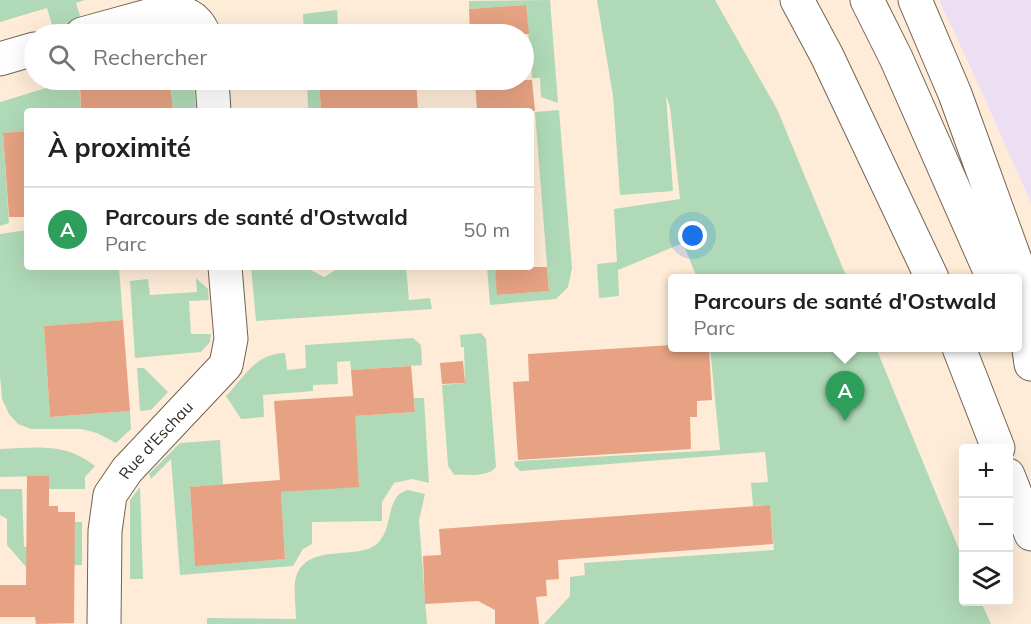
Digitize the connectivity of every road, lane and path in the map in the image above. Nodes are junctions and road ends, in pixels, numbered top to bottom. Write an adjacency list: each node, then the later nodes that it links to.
1 (780, 0): 8 (main road)
2 (797, 0): 8 (main road)
3 (867, 0): 14 (main road)
4 (915, 0): 15 (main road)
5 (118, 24): 6 (main road)
6 (196, 24)
7 (24, 52): 9 (main road)
8 (827, 56): 13 (main road)
9 (0, 59)
10 (213, 90): 11 (main road)
11 (214, 108)
12 (225, 270): 23 (main road, Rue d'Eschau)
13 (930, 274)
14 (991, 274)
15 (1018, 274)
16 (1022, 300): 19 (main road)
17 (1022, 345): 19 (main road)
18 (961, 352): 20 (main road)
19 (1031, 364)
20 (996, 444)
21 (1013, 488): 22 (main road)
22 (1031, 534)
23 (104, 624)

